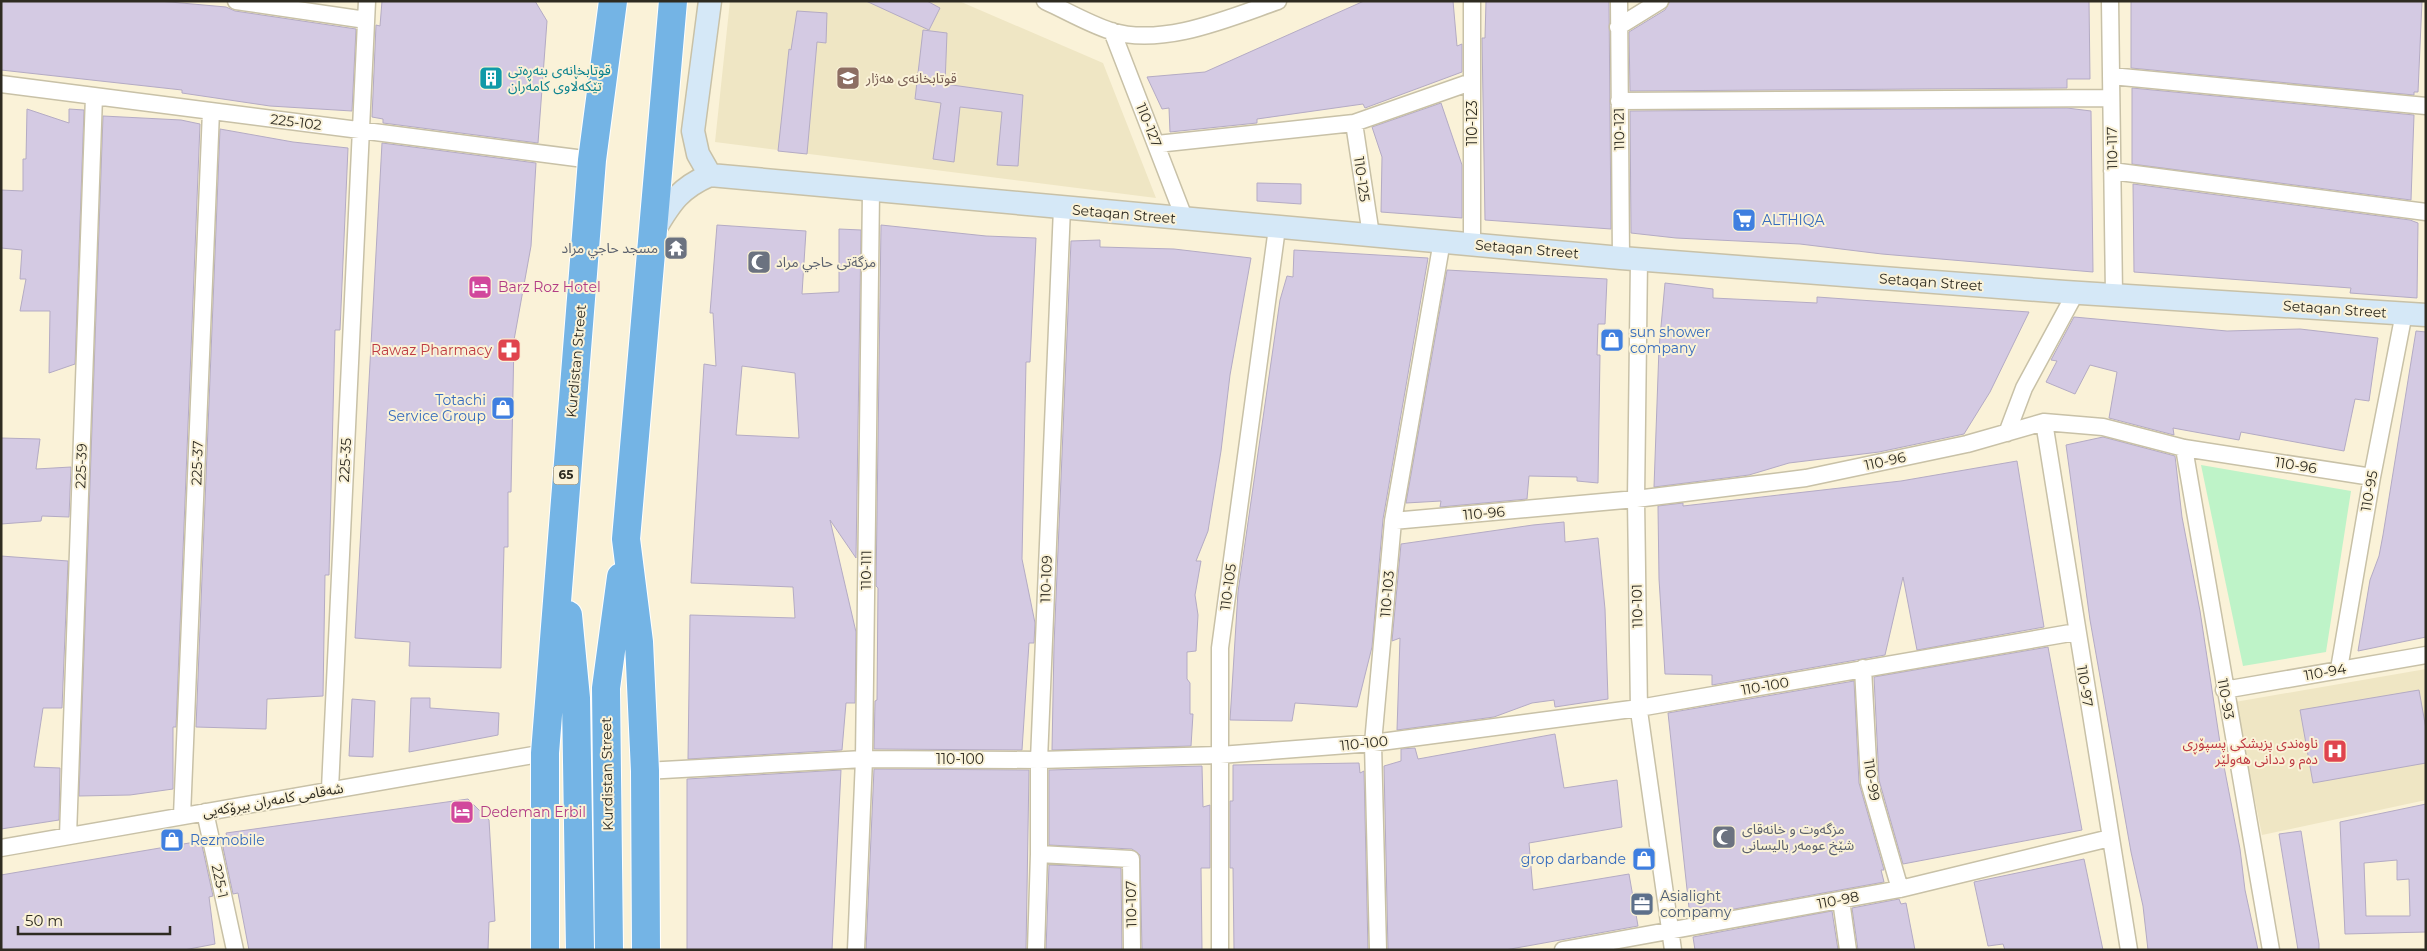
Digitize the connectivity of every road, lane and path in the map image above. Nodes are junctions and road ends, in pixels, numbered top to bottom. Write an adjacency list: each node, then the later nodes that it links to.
1 (236, 1): 12 (street)
2 (367, 1): 12 (street, 225-35)
3 (613, 1): 26 (highway, Kurdistan Street / 65)
4 (673, 1): 34 (highway, Kurdistan Street)
5 (710, 1): 28 (main road)
6 (1045, 1): 14 (street)
7 (1278, 1): 14 (street)
8 (1472, 1): 16 (street, 110-123)
9 (1619, 1): 13 (street, 110-121)
10 (1660, 1): 13 (street)
11 (2110, 1): 15 (street, 110-117)
12 (366, 20): 24 (street, 225-35)
13 (1618, 27): 20 (street, 110-121)
14 (1112, 31): 25 (street, 110-127)
15 (2111, 76): 19 (street, 110-117); 21 (street)
16 (1471, 82): 23 (street); 37 (street, 110-123)
17 (1, 84): 18 (street, 225-102)
18 (94, 96): 22 (street, 225-102); 65 (street, 225-39)
19 (2111, 98): 20 (street); 27 (street, 110-117)
20 (1619, 101): 38 (street, 110-121)
21 (2426, 106)
22 (211, 111): 24 (street, 225-102); 64 (street, 225-37)
23 (1354, 123): 25 (street); 35 (street, 110-125)
24 (359, 130): 26 (street, 225-102); 62 (street, 225-35)
25 (1157, 144): 32 (street, 110-127)
26 (592, 160): 49 (highway, Kurdistan Street / 65)
27 (2112, 171): 31 (street); 40 (street, 110-117)
28 (710, 175): 29 (main road, Setaqan Street); 34 (main road)
29 (870, 190): 30 (main road, Setaqan Street); 59 (street, 110-111)
30 (1062, 208): 32 (main road, Setaqan Street); 60 (street, 110-109)
31 (2426, 212)
32 (1186, 220): 33 (main road, Setaqan Street)
33 (1277, 228): 35 (main road, Setaqan Street); 58 (street, 110-105)
34 (655, 229): 48 (highway, Kurdistan Street)
35 (1371, 235): 36 (main road, Setaqan Street)
36 (1442, 241): 37 (main road, Setaqan Street); 47 (street, 110-103)
37 (1472, 244): 38 (main road, Setaqan Street)
38 (1630, 258): 39 (main road, Setaqan Street); 46 (street, 110-101)
39 (2076, 292): 40 (main road, Setaqan Street); 43 (street)
40 (2114, 295): 41 (main road, Setaqan Street)
41 (2415, 314): 45 (street, 110-95)
42 (2044, 422): 43 (street, 110-96); 44 (street, 110-96); 50 (street, 110-97)
43 (2007, 432): 46 (street, 110-96)
44 (2184, 448): 45 (street, 110-96); 54 (street, 110-93)
45 (2372, 477): 53 (street, 110-95)
46 (1636, 499): 47 (street, 110-96); 55 (street, 110-101)
47 (1393, 521): 56 (street, 110-103)
48 (626, 539): 61 (highway, Kurdistan Street); 75 (highway, Kurdistan Street)
49 (561, 542): 57 (highway, Kurdistan Street / 65); 74 (highway, Kurdistan Street / 65)
50 (2076, 632): 52 (street, 110-100); 66 (street, 110-97)
51 (2426, 655): 53 (street, 110-94)
52 (1863, 668): 55 (street, 110-100); 69 (street, 110-99)
53 (2339, 669): 54 (street, 110-94)
54 (2224, 690): 86 (street, 110-93)
55 (1639, 708): 56 (street, 110-100); 71 (street, 110-101)
56 (1373, 743): 58 (street, 110-100); 81 (street, 110-103)
57 (545, 753): 62 (street, شه‌قامی كامەران بیرۆكەیی); 73 (highway, Kurdistan Street / 65)
58 (1220, 755): 60 (street, 110-100); 80 (street, 110-105)
59 (864, 759): 60 (street, 110-100); 61 (street, 110-100); 77 (street, 110-111)
60 (1038, 760): 68 (street, 110-109)
61 (645, 771): 76 (highway, Kurdistan Street)
62 (330, 789): 63 (street, شه‌قامی كامەران بیرۆكەیی)
63 (205, 812): 64 (street, شه‌قامی كامەران بیرۆكەیی); 72 (street, 225-1)
64 (182, 816): 65 (street, شه‌قامی كامەران بیرۆكەیی)
65 (68, 836): 67 (street, شه‌قامی كامەران بیرۆكەیی)
66 (2110, 838): 69 (street, 110-98); 85 (street, 110-97)
67 (1, 848)
68 (1039, 854): 78 (street, 110-109); 79 (street, 110-107)
69 (1900, 888): 70 (street, 110-98)
70 (1841, 900): 71 (street, 110-98); 84 (street)
71 (1671, 931): 82 (street, 110-98); 83 (street, 110-101)
72 (235, 950)
73 (545, 950)
74 (580, 950)
75 (609, 950)
76 (646, 950)
77 (856, 950)
78 (1036, 950)
79 (1132, 950)
80 (1220, 950)
81 (1378, 950)
82 (1564, 950)
83 (1673, 950)
84 (1848, 950)
85 (2129, 950)
86 (2271, 950)

